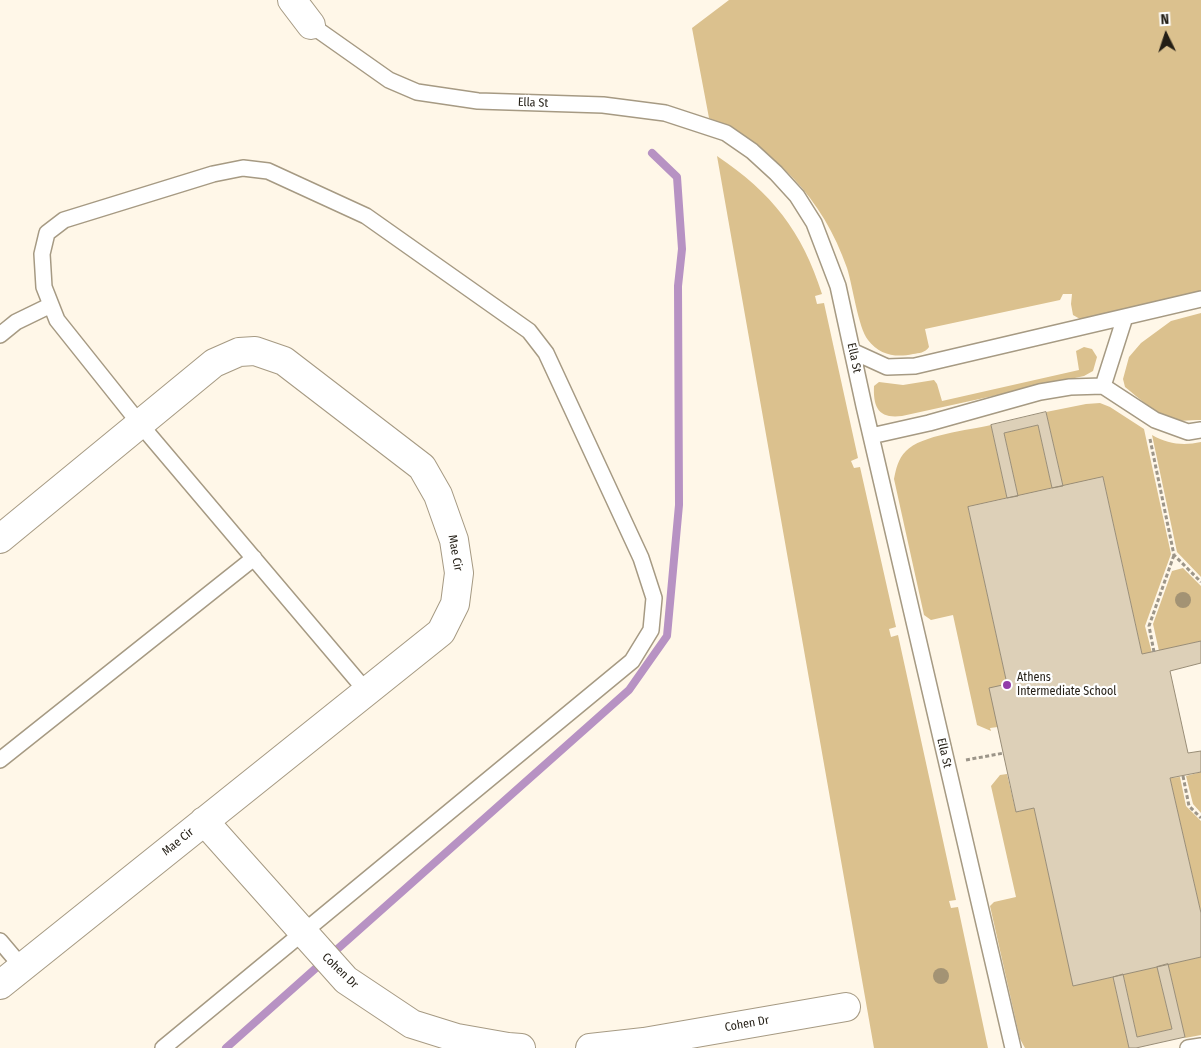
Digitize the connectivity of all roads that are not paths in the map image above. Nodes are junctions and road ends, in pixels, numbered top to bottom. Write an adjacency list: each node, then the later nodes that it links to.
1 (292, 0): 2 (street)
2 (308, 12): 7 (lane, Ella St)
3 (1201, 299): 5 (lane)
4 (51, 305): 6 (lane); 9 (lane); 22 (lane)
5 (1125, 317): 7 (lane); 8 (lane)
6 (0, 335)
7 (852, 351): 11 (lane, Ella St)
8 (1103, 386): 10 (lane); 11 (lane)
9 (140, 424): 12 (street, Mae Cir); 13 (lane); 14 (street, Mae Cir)
10 (1201, 430)
11 (871, 436): 25 (lane, Ella St)
12 (0, 539)
13 (254, 558): 14 (lane); 15 (lane)
14 (367, 692): 16 (street, Mae Cir)
15 (0, 760)
16 (204, 821): 18 (street, Mae Cir); 23 (street, Cohen Dr)
17 (0, 941): 18 (lane)
18 (22, 967): 19 (street, Mae Cir)
19 (0, 985)
20 (846, 1007): 24 (street, Cohen Dr)
21 (1201, 1046): 26 (lane)
22 (163, 1048)
23 (521, 1048)
24 (590, 1048)
25 (1013, 1048)
26 (1188, 1048)

